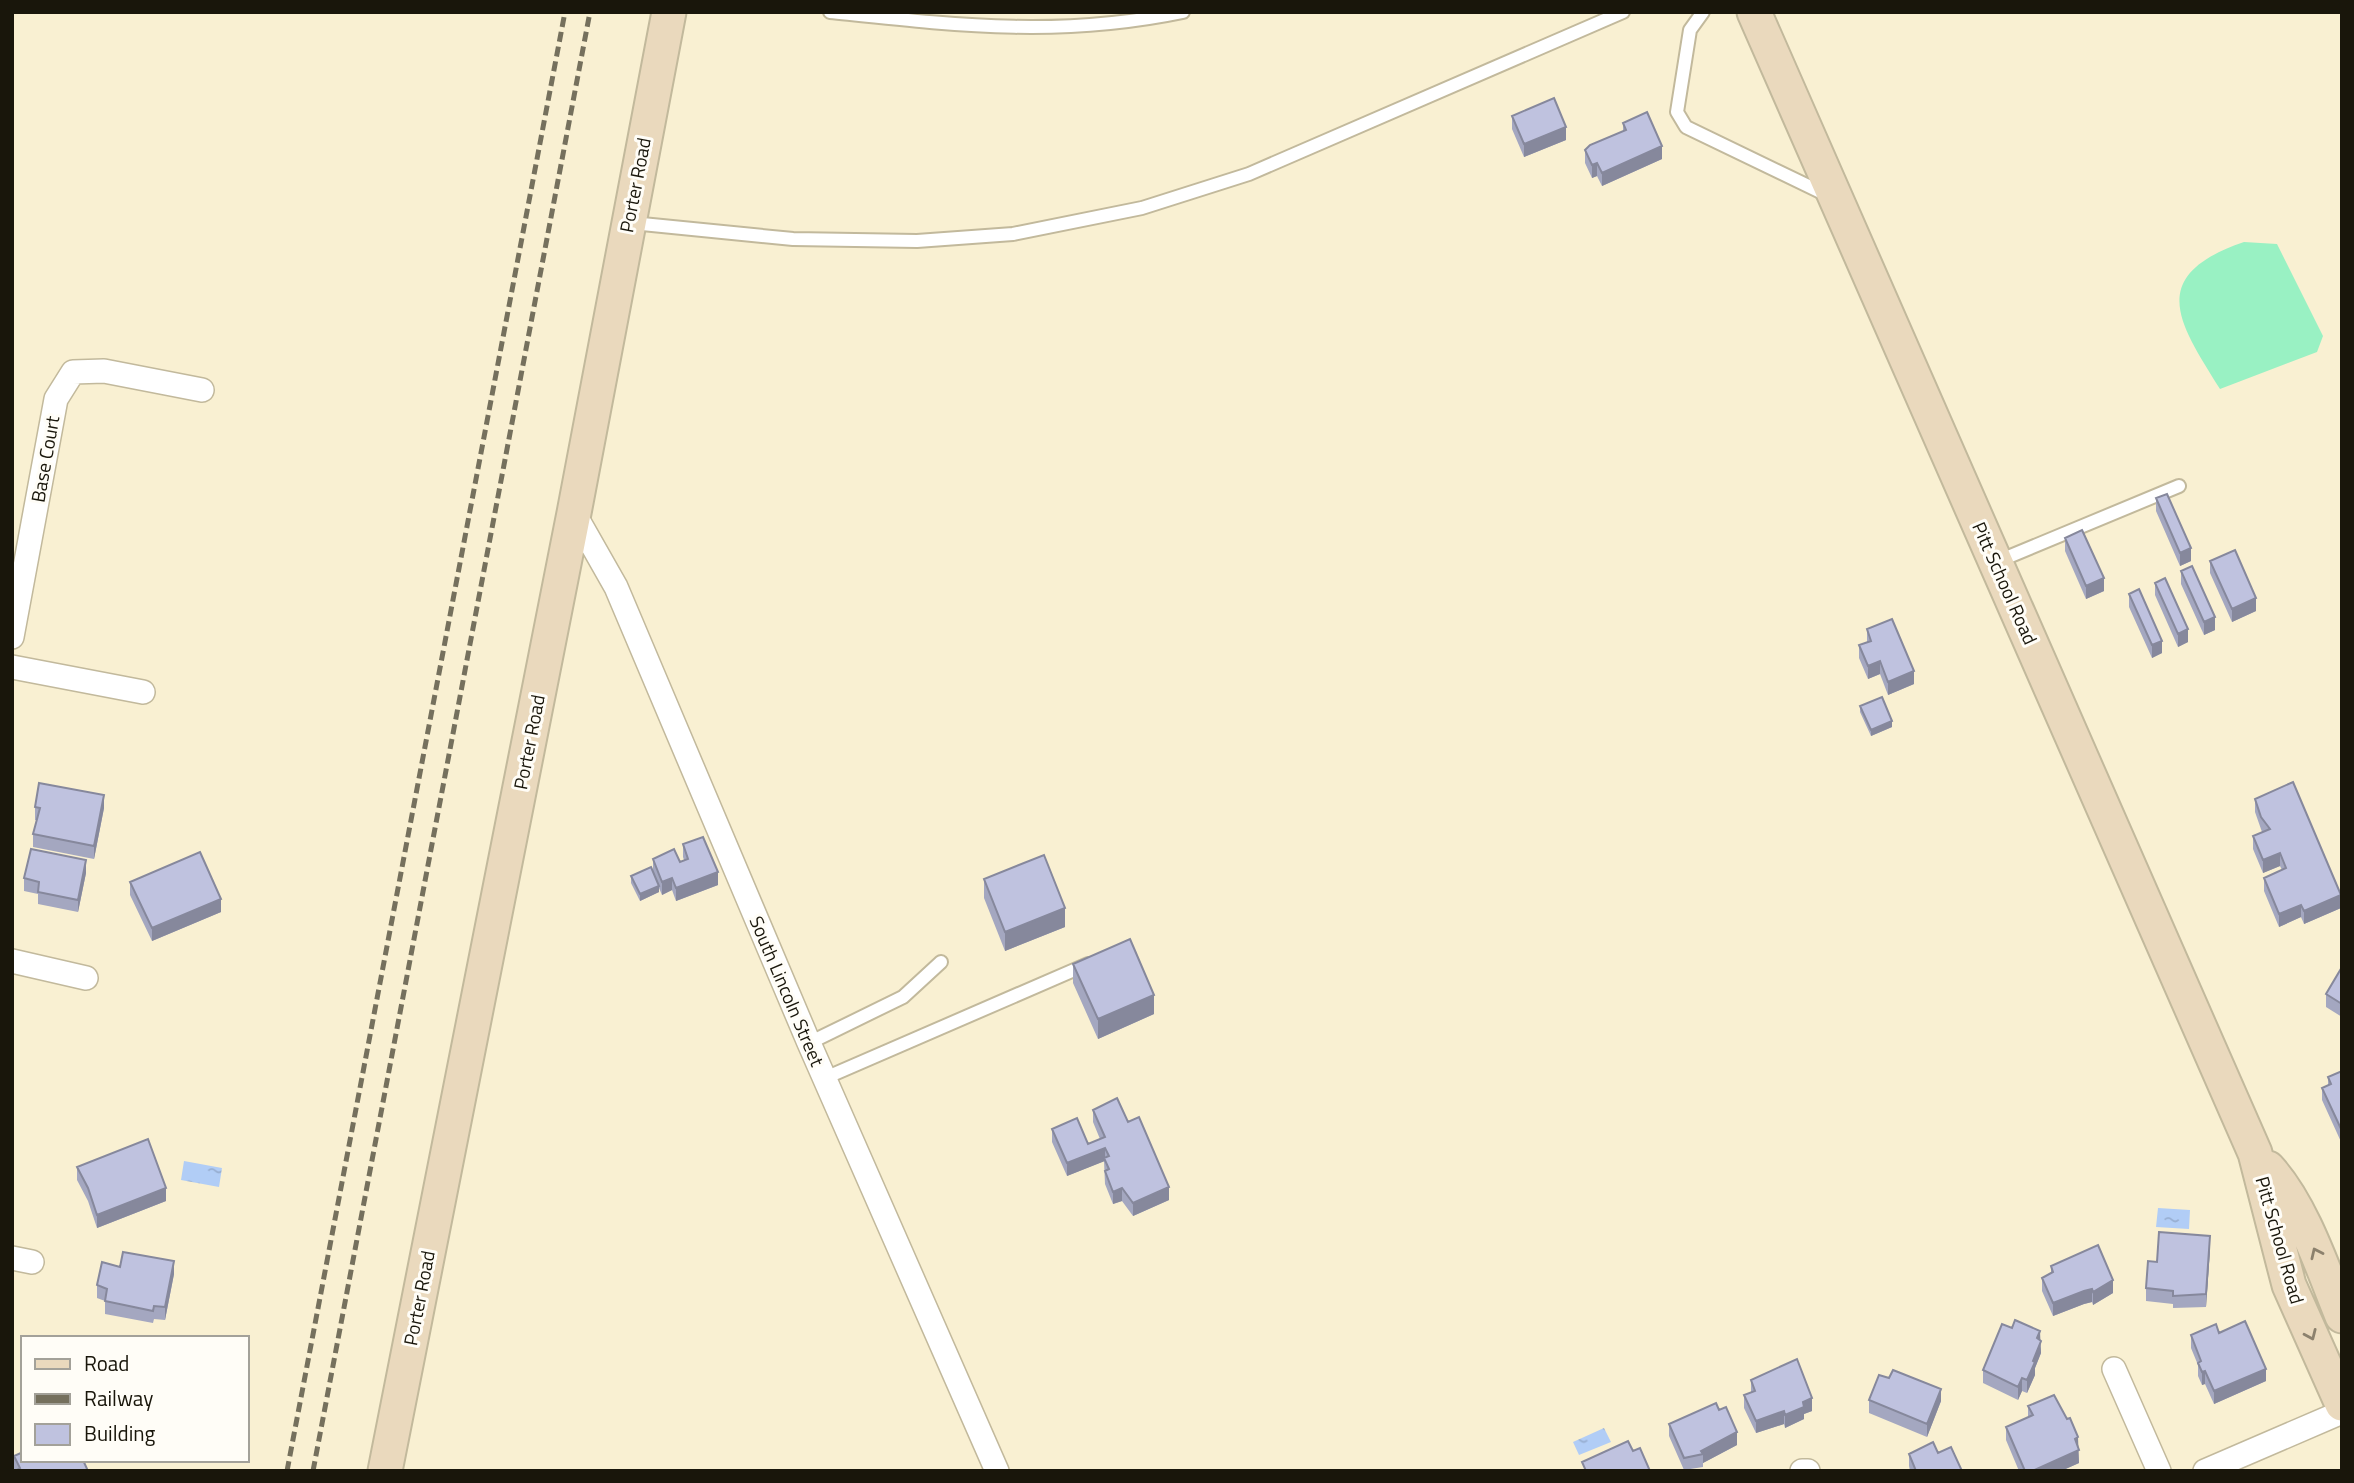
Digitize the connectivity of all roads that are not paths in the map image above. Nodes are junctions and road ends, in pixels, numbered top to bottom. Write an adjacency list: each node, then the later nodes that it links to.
1 (669, 12): 8 (street, Porter Road)
2 (830, 12): 3 (lane)
3 (1182, 12)
4 (1623, 12): 8 (lane)
5 (1703, 12): 7 (lane)
6 (1754, 12): 7 (street, Pitt School Road)
7 (1836, 198): 12 (street, Pitt School Road)
8 (628, 223): 11 (street, Porter Road)
9 (202, 390): 13 (street, Base Court)
10 (2179, 486): 12 (lane)
11 (574, 513): 20 (street, South Lincoln Street); 27 (street, Porter Road)
12 (1995, 562): 22 (street, Pitt School Road)
13 (12, 637)
14 (12, 667): 15 (street)
15 (144, 692)
16 (1096, 960): 21 (lane)
17 (12, 961): 19 (street)
18 (941, 962): 20 (lane)
19 (86, 978)
20 (809, 1043): 21 (street, South Lincoln Street)
21 (825, 1078): 28 (street, South Lincoln Street)
22 (2255, 1153): 23 (street, Pitt School Road, one-way to 22); 25 (street, Pitt School Road, one-way to 25)
23 (2342, 1316)
24 (2114, 1369): 31 (street)
25 (2342, 1404)
26 (2342, 1412): 32 (street)
27 (385, 1471)
28 (997, 1471)
29 (1802, 1471): 30 (street)
30 (1808, 1471)
31 (2159, 1471)
32 (2205, 1471)

